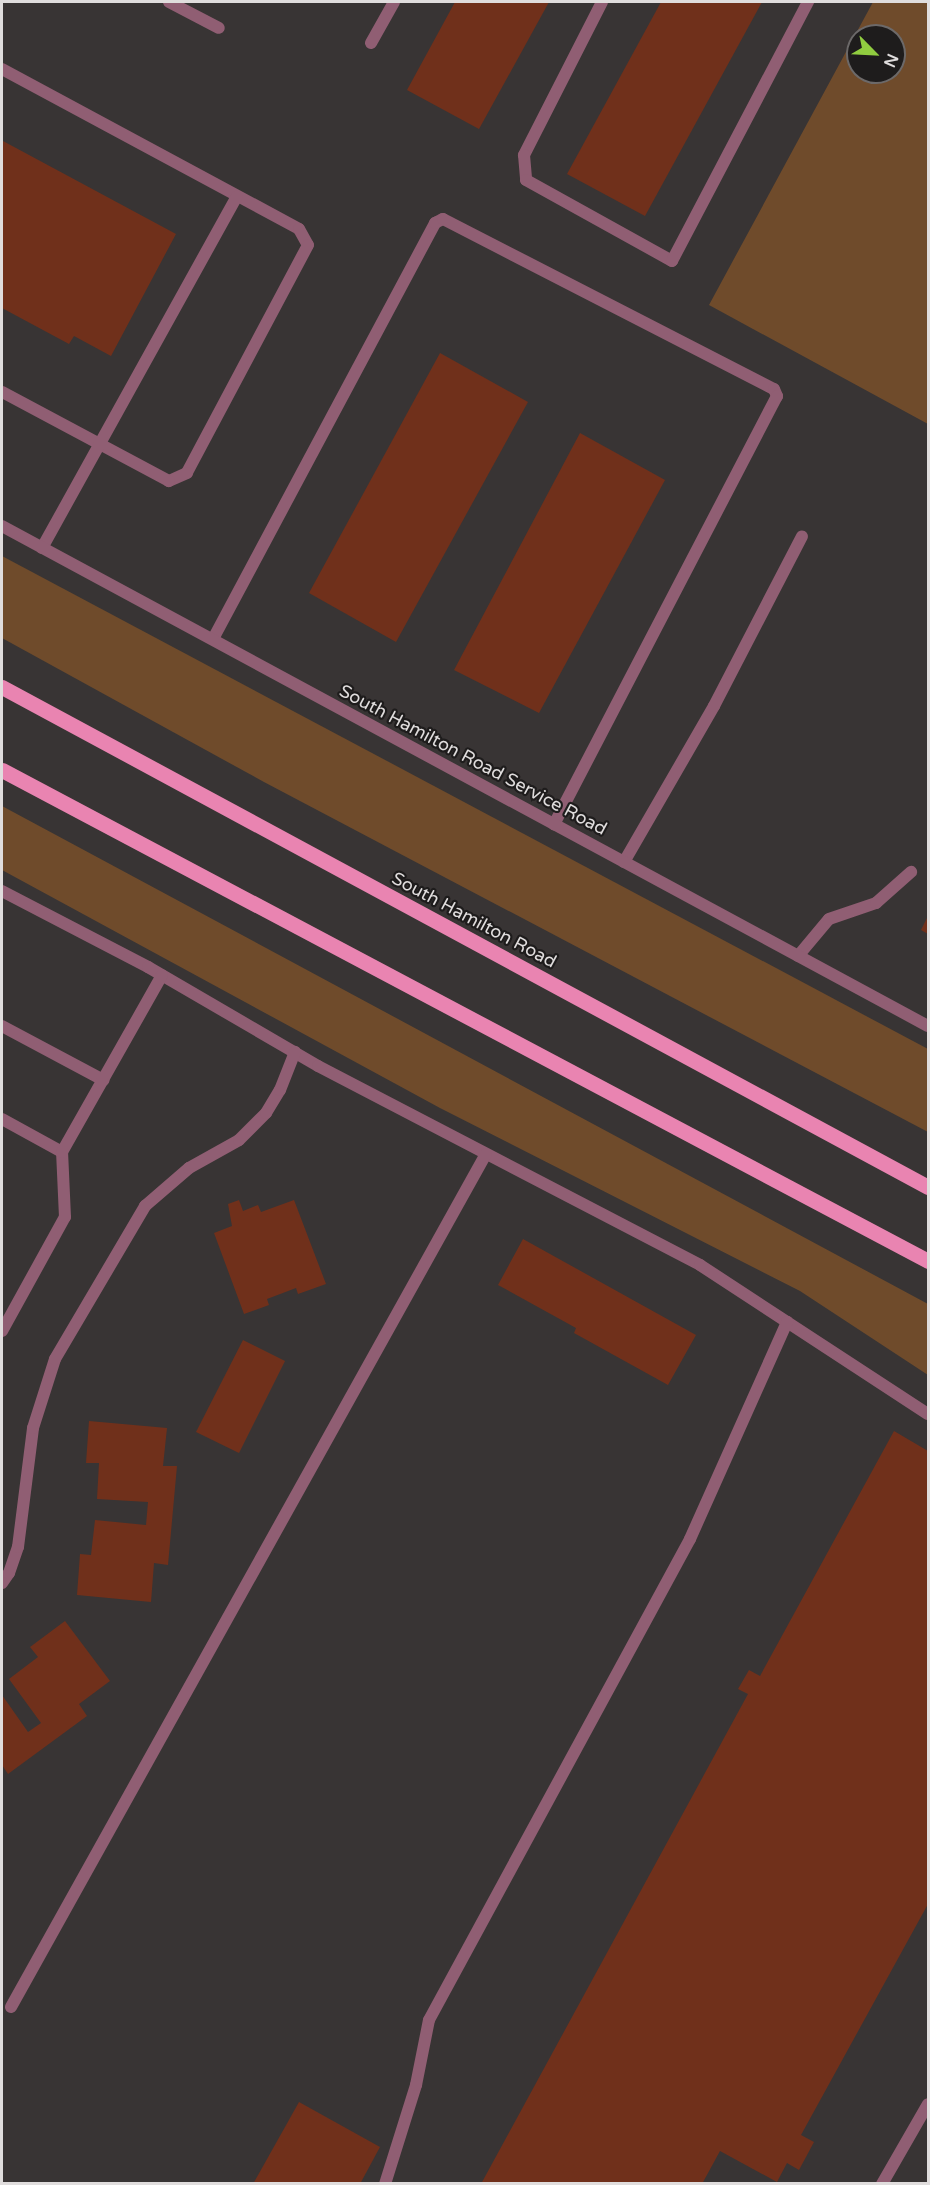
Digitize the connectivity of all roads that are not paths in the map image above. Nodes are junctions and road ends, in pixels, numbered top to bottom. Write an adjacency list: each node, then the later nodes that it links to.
1 (170, 2): 5 (street)
2 (394, 2): 6 (street)
3 (602, 2): 4 (street)
4 (808, 2)
5 (219, 28)
6 (371, 43)
7 (2, 69): 8 (street)
8 (237, 196): 10 (street); 10 (street)
9 (2, 392): 10 (street)
10 (100, 444): 13 (street)
11 (2, 526): 13 (street, South Hamilton Road Service Road)
12 (802, 536): 18 (street)
13 (42, 548): 14 (street, South Hamilton Road Service Road)
14 (213, 639): 17 (street, South Hamilton Road Service Road); 17 (street)
15 (2, 687): 30 (main road, South Hamilton Road)
16 (2, 770): 31 (main road)
17 (554, 825): 18 (street, South Hamilton Road Service Road)
18 (624, 862): 21 (street, South Hamilton Road Service Road)
19 (911, 872): 21 (street)
20 (2, 891): 22 (street)
21 (798, 956): 24 (street, South Hamilton Road Service Road)
22 (162, 975): 25 (street); 26 (street)
23 (2, 1026): 26 (street)
24 (928, 1026)
25 (295, 1052): 29 (street); 35 (street)
26 (103, 1080): 28 (street)
27 (2, 1119): 28 (street)
28 (62, 1152): 33 (street)
29 (486, 1154): 32 (street); 36 (street)
30 (928, 1187)
31 (928, 1261)
32 (787, 1322): 34 (street); 38 (street)
33 (2, 1331)
34 (928, 1414)
35 (2, 1583)
36 (11, 2007)
37 (928, 2104): 39 (street)
38 (385, 2184)
39 (882, 2184)

